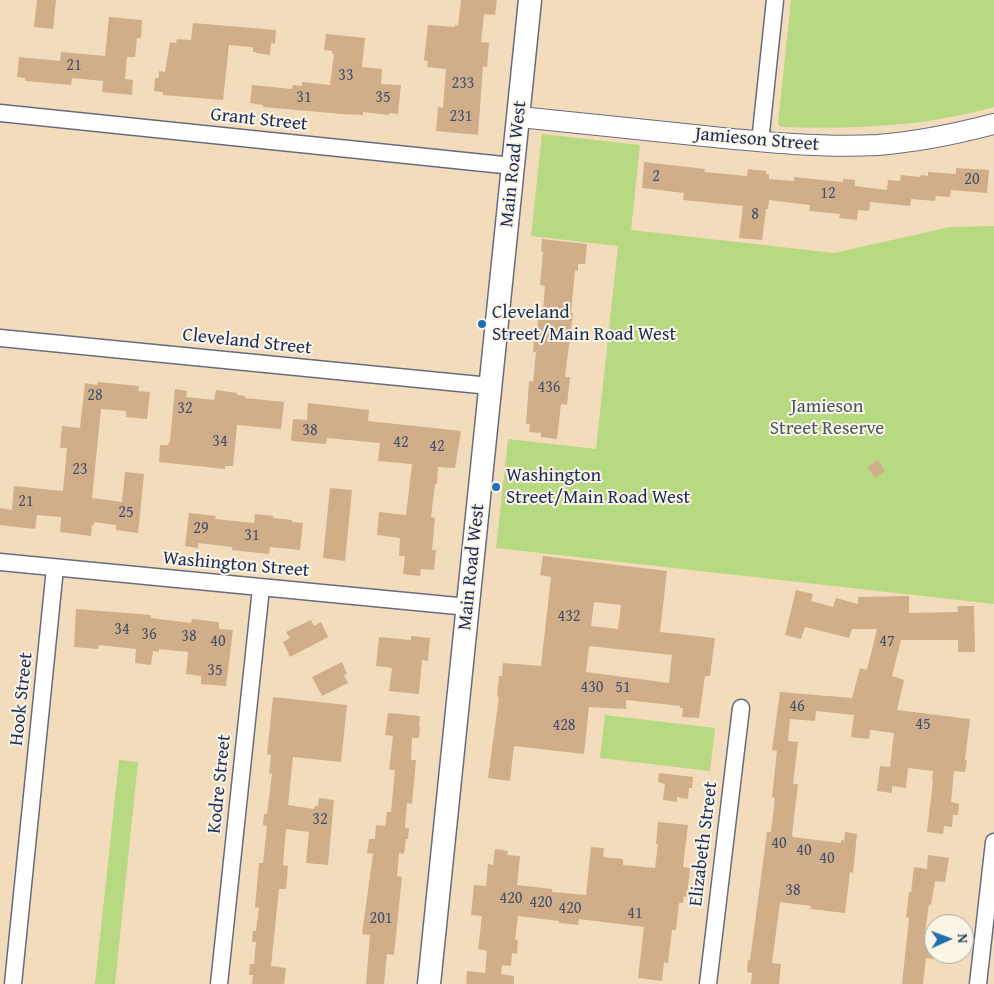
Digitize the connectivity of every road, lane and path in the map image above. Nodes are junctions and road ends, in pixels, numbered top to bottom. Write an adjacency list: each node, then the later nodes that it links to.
1 (530, 0): 4 (main road, Main Road West)
2 (775, 0): 6 (street)
3 (0, 113): 7 (street, Grant Street)
4 (519, 116): 6 (street, Jamieson Street); 7 (main road, Main Road West)
5 (994, 124): 6 (street, Jamieson Street)
6 (760, 142)
7 (513, 166): 9 (main road, Main Road West)
8 (0, 338): 9 (street, Cleveland Street)
9 (490, 386): 13 (main road, Main Road West)
10 (0, 562): 11 (street, Washington Street)
11 (55, 568): 12 (street, Washington Street); 16 (street, Hook Street)
12 (261, 588): 13 (street, Washington Street); 17 (street, Kodre Street)
13 (468, 607): 18 (main road, Main Road West)
14 (741, 708): 19 (street, Elizabeth Street)
15 (994, 842): 20 (street)
16 (14, 984)
17 (220, 984)
18 (429, 984)
19 (708, 984)
20 (978, 984)

